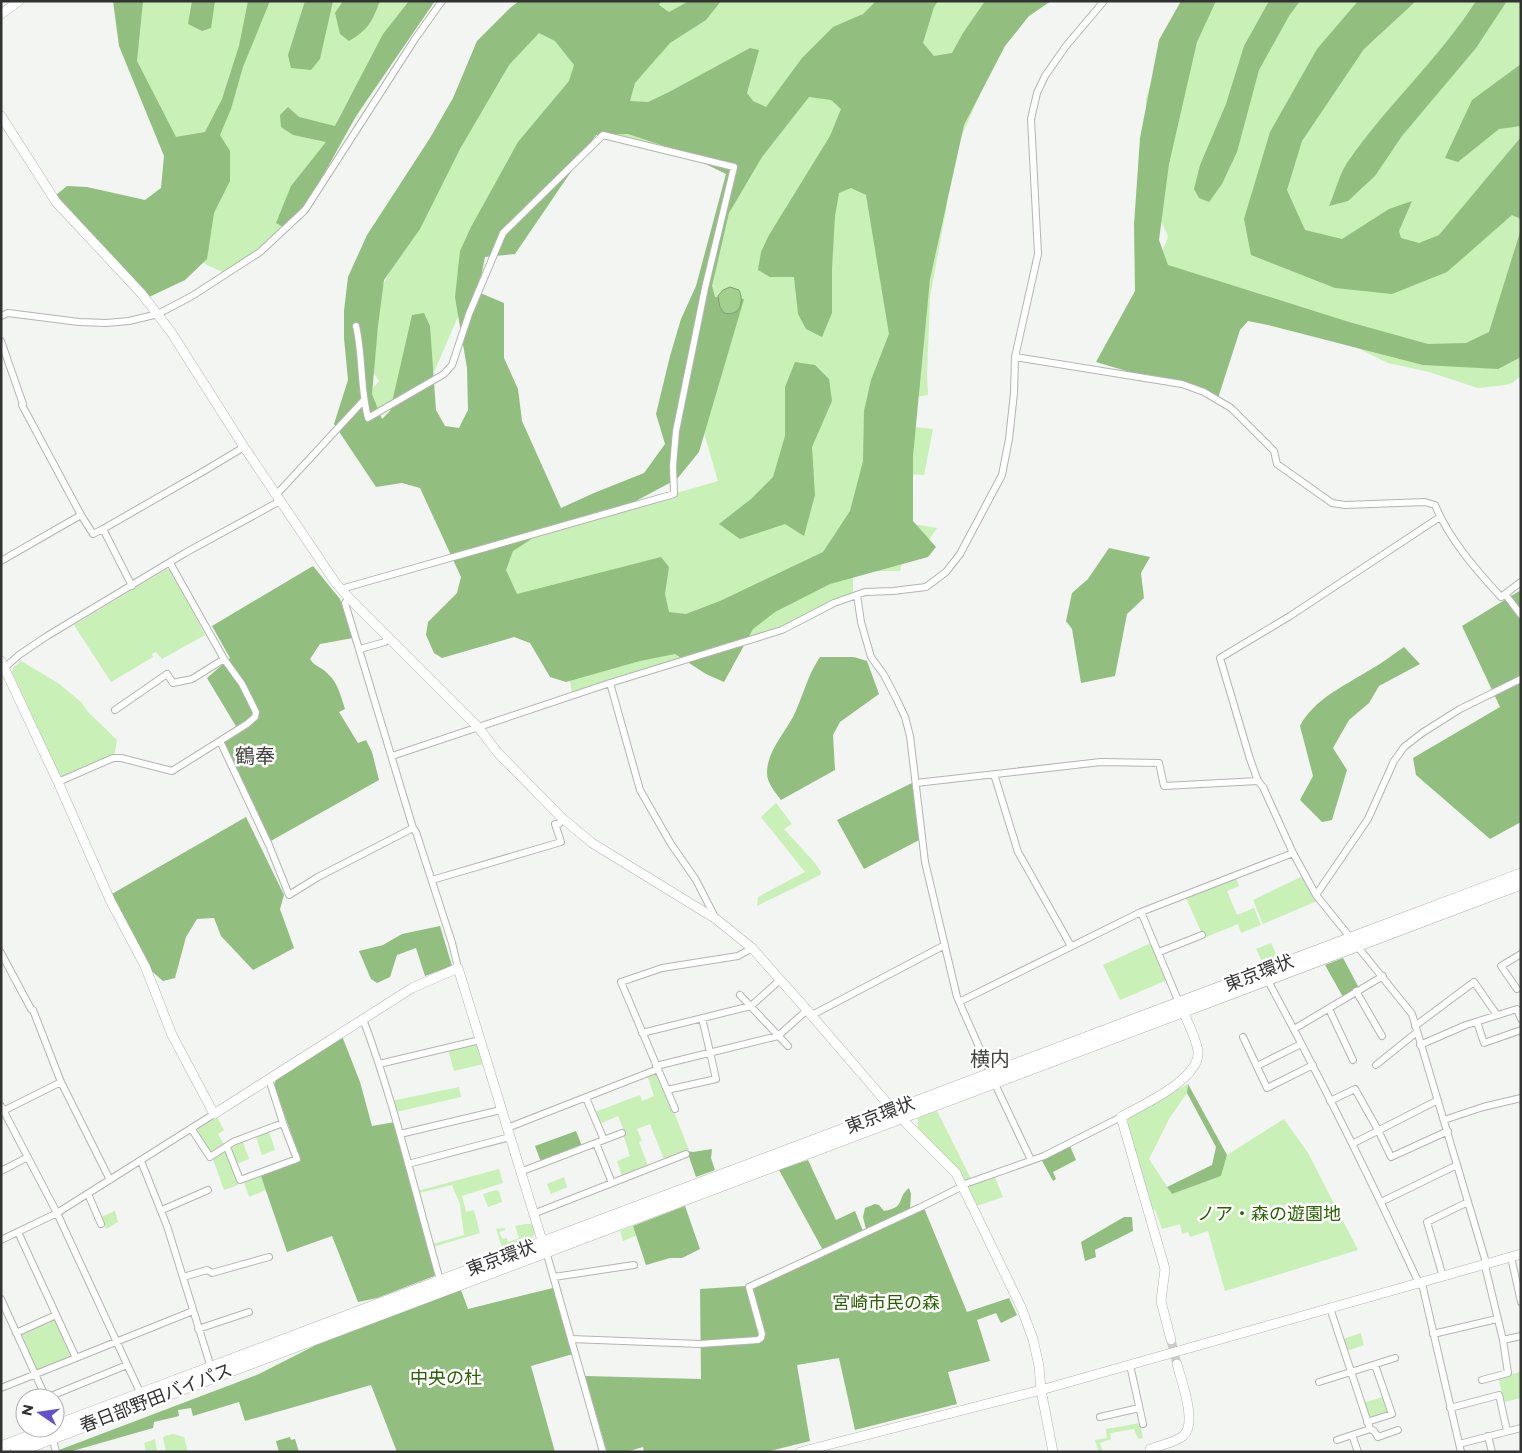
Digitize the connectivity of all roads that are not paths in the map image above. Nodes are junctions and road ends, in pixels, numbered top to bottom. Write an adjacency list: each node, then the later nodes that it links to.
1 (19, 1): 4 (street)
2 (442, 1): 6 (street)
3 (1104, 1): 10 (street)
4 (1, 14)
5 (1, 116): 6 (street)
6 (158, 314): 7 (street); 12 (street)
7 (1, 316)
8 (356, 326): 11 (street)
9 (1, 342): 14 (street)
10 (1015, 357): 15 (street); 23 (street)
11 (364, 400): 13 (street); 21 (street)
12 (244, 447): 13 (street); 16 (street)
13 (278, 498): 18 (street); 21 (street)
14 (81, 515): 16 (street); 17 (street)
15 (1440, 517): 22 (street); 37 (street)
16 (104, 529): 20 (street)
17 (1, 561)
18 (170, 563): 20 (street); 28 (street)
19 (1521, 582): 22 (street)
20 (132, 586): 29 (street)
21 (341, 589): 24 (street)
22 (1505, 594): 25 (street)
23 (857, 595): 31 (street); 39 (street)
24 (349, 598): 26 (street); 27 (street)
25 (1521, 615)
26 (388, 638): 27 (street); 33 (street)
27 (360, 649): 35 (street)
28 (224, 659): 32 (street); 34 (street)
29 (2, 666): 38 (street)
30 (1521, 679): 46 (street)
31 (610, 683): 33 (street); 48 (street)
32 (115, 710)
33 (478, 727): 35 (street); 40 (street)
34 (220, 741): 38 (street); 41 (street)
35 (392, 756): 41 (street)
36 (994, 774): 37 (street); 39 (street); 52 (street)
37 (1258, 781): 42 (street)
38 (58, 782): 103 (street)
39 (916, 783): 51 (street)
40 (562, 818): 44 (street); 48 (street)
41 (413, 828): 44 (street)
42 (1293, 853): 46 (street); 47 (street)
43 (1521, 874): 50 (highway, 東京環状)
44 (432, 880): 57 (street)
45 (1521, 884): 50 (highway, 東京環状)
46 (1316, 895): 50 (street)
47 (1141, 912): 52 (street); 55 (street)
48 (716, 919): 53 (street)
49 (1202, 935): 55 (street)
50 (1354, 942): 58 (street); 59 (highway, 東京環状); 66 (highway, 東京環状)
51 (945, 945): 64 (street); 68 (street)
52 (1071, 946): 64 (street)
53 (752, 948): 60 (street); 77 (street)
54 (1, 952): 94 (street)
55 (1159, 952): 66 (street)
56 (1521, 954): 61 (street)
57 (458, 968): 71 (street); 81 (street)
58 (1383, 976): 62 (street); 74 (street)
59 (1267, 979): 66 (highway, 東京環状); 75 (street)
60 (780, 980): 65 (street); 68 (street)
61 (1517, 989)
62 (1356, 992): 67 (street); 80 (street)
63 (740, 995): 65 (street)
64 (959, 1002): 92 (street)
65 (751, 1006): 70 (street); 78 (street)
66 (1181, 1007): 92 (highway, 東京環状); 105 (street)
67 (1329, 1009): 75 (street); 86 (street)
68 (810, 1012): 78 (street); 104 (street)
69 (1497, 1015): 72 (street); 73 (street); 74 (street)
70 (702, 1018): 77 (street); 85 (street)
71 (363, 1019): 87 (street); 93 (street)
72 (1521, 1019)
73 (1477, 1022): 76 (street); 83 (street)
74 (1416, 1029): 83 (street); 89 (street)
75 (1294, 1030): 82 (street)
76 (1521, 1030)
77 (642, 1033): 91 (street)
78 (778, 1036): 84 (street); 85 (street)
79 (1243, 1036): 90 (street)
80 (1382, 1036)
81 (480, 1040): 87 (street); 102 (street)
82 (1301, 1044): 88 (street); 90 (street)
83 (1420, 1045): 98 (street)
84 (788, 1046)
85 (710, 1052): 91 (street); 95 (street)
86 (1353, 1060)
87 (379, 1064): 113 (street)
88 (1312, 1065): 90 (street); 99 (street)
89 (1376, 1065)
90 (1257, 1066)
91 (657, 1067): 95 (street); 96 (street)
92 (993, 1078): 104 (highway, 東京環状); 120 (street)
93 (268, 1079): 103 (street); 107 (street)
94 (61, 1082): 100 (street); 126 (street)
95 (667, 1090): 101 (street)
96 (586, 1098): 111 (street); 114 (street)
97 (1521, 1098): 106 (street)
98 (1438, 1100): 106 (street); 109 (street)
99 (1330, 1101): 109 (street); 116 (street)
100 (2, 1109): 119 (street)
101 (675, 1109)
102 (501, 1110): 111 (street); 113 (street)
103 (214, 1114): 108 (street)
104 (896, 1114): 128 (street); 139 (highway, 東京環状)
105 (1121, 1117): 120 (street); 164 (street)
106 (1444, 1120): 110 (street)
107 (283, 1123): 117 (street); 117 (street)
108 (191, 1128): 117 (street); 121 (street)
109 (1378, 1130): 110 (street); 116 (street)
110 (1448, 1131): 123 (street)
111 (508, 1133): 122 (street); 125 (street)
112 (622, 1133): 114 (street)
113 (400, 1134): 122 (street)
114 (604, 1140): 115 (street)
115 (596, 1143): 125 (street); 127 (street)
116 (1352, 1144): 131 (street)
117 (226, 1147)
118 (686, 1154): 127 (street)
119 (28, 1157): 124 (street); 134 (street)
120 (1031, 1160): 128 (street)
121 (141, 1161): 126 (street); 133 (street)
122 (408, 1164): 148 (street)
123 (1457, 1165): 131 (street); 132 (street)
124 (1, 1171)
125 (520, 1172): 135 (street)
126 (110, 1180): 130 (street)
127 (612, 1183): 135 (street)
128 (962, 1186): 162 (street); 181 (street)
129 (208, 1190): 133 (street)
130 (88, 1194): 134 (street); 136 (street)
131 (1381, 1202): 149 (street)
132 (1468, 1202): 144 (street); 146 (street)
133 (162, 1210): 145 (street)
134 (57, 1213): 137 (street); 166 (street)
135 (533, 1214): 139 (street)
136 (101, 1224)
137 (18, 1232): 138 (street); 156 (street)
138 (1, 1240)
139 (544, 1247): 147 (street); 148 (highway, 東京環状); 163 (highway, 東京環状)
140 (1521, 1254): 142 (street)
141 (269, 1257): 145 (street)
142 (1511, 1257): 144 (street); 151 (street)
143 (634, 1265): 147 (street)
144 (1485, 1265): 146 (street); 157 (street)
145 (183, 1277): 154 (street)
146 (1443, 1277): 149 (street)
147 (554, 1278): 162 (street)
148 (440, 1280): 152 (highway, 東京環状)
149 (1420, 1283): 153 (street); 160 (street)
150 (1, 1299): 159 (street)
151 (1521, 1302)
152 (376, 1305): 169 (highway); 170 (highway, 東京環状)
153 (1330, 1308): 171 (street); 175 (street)
154 (193, 1311): 158 (street); 166 (street)
155 (249, 1312): 158 (street)
156 (56, 1315): 159 (street); 167 (street)
157 (1497, 1319): 160 (street); 165 (street)
158 (198, 1329): 169 (street)
159 (16, 1333): 176 (street)
160 (1433, 1334): 183 (street)
161 (1521, 1336): 165 (street)
162 (571, 1339): 206 (street)
163 (309, 1340): 170 (highway, 東京環状); 201 (highway)
164 (1171, 1340)
165 (1502, 1340): 177 (street)
166 (116, 1342): 167 (street); 173 (street)
167 (76, 1358): 176 (street)
168 (1395, 1358): 174 (street)
169 (209, 1361): 180 (highway)
170 (240, 1361): 186 (highway, 春日部野田バイパス); 204 (highway, 春日部野田バイパス)
171 (1130, 1364): 181 (street); 182 (street)
172 (1178, 1364): 203 (street)
173 (127, 1365): 176 (street); 180 (street)
174 (1375, 1365): 175 (street); 187 (street)
175 (1351, 1373): 178 (street); 187 (street)
176 (35, 1375): 179 (street)
177 (1482, 1380)
178 (1319, 1382)
179 (1, 1388)
180 (138, 1388): 184 (highway)
181 (1041, 1390): 202 (street); 208 (street)
182 (1139, 1408): 185 (street); 188 (street)
183 (1450, 1408): 192 (street); 199 (street)
184 (65, 1416)
185 (1100, 1417)
186 (65, 1422)
187 (1368, 1422): 190 (street)
188 (1142, 1424)
189 (1521, 1428): 192 (street)
190 (1370, 1429): 191 (street); 194 (street)
191 (1398, 1430)
192 (1507, 1431): 195 (street)
193 (15, 1434): 197 (highway)
194 (1352, 1435): 198 (street); 209 (street)
195 (1488, 1436): 199 (street); 211 (street)
196 (25, 1438): 200 (highway)
197 (1, 1439)
198 (1337, 1440)
199 (1459, 1444): 210 (street)
200 (1, 1447)
201 (55, 1448): 205 (highway)
202 (828, 1448): 207 (street)
203 (1150, 1449)
204 (16, 1452)
205 (34, 1452)
206 (603, 1452)
207 (800, 1452)
208 (1054, 1452)
209 (1358, 1452)
210 (1461, 1452)
211 (1492, 1452)

